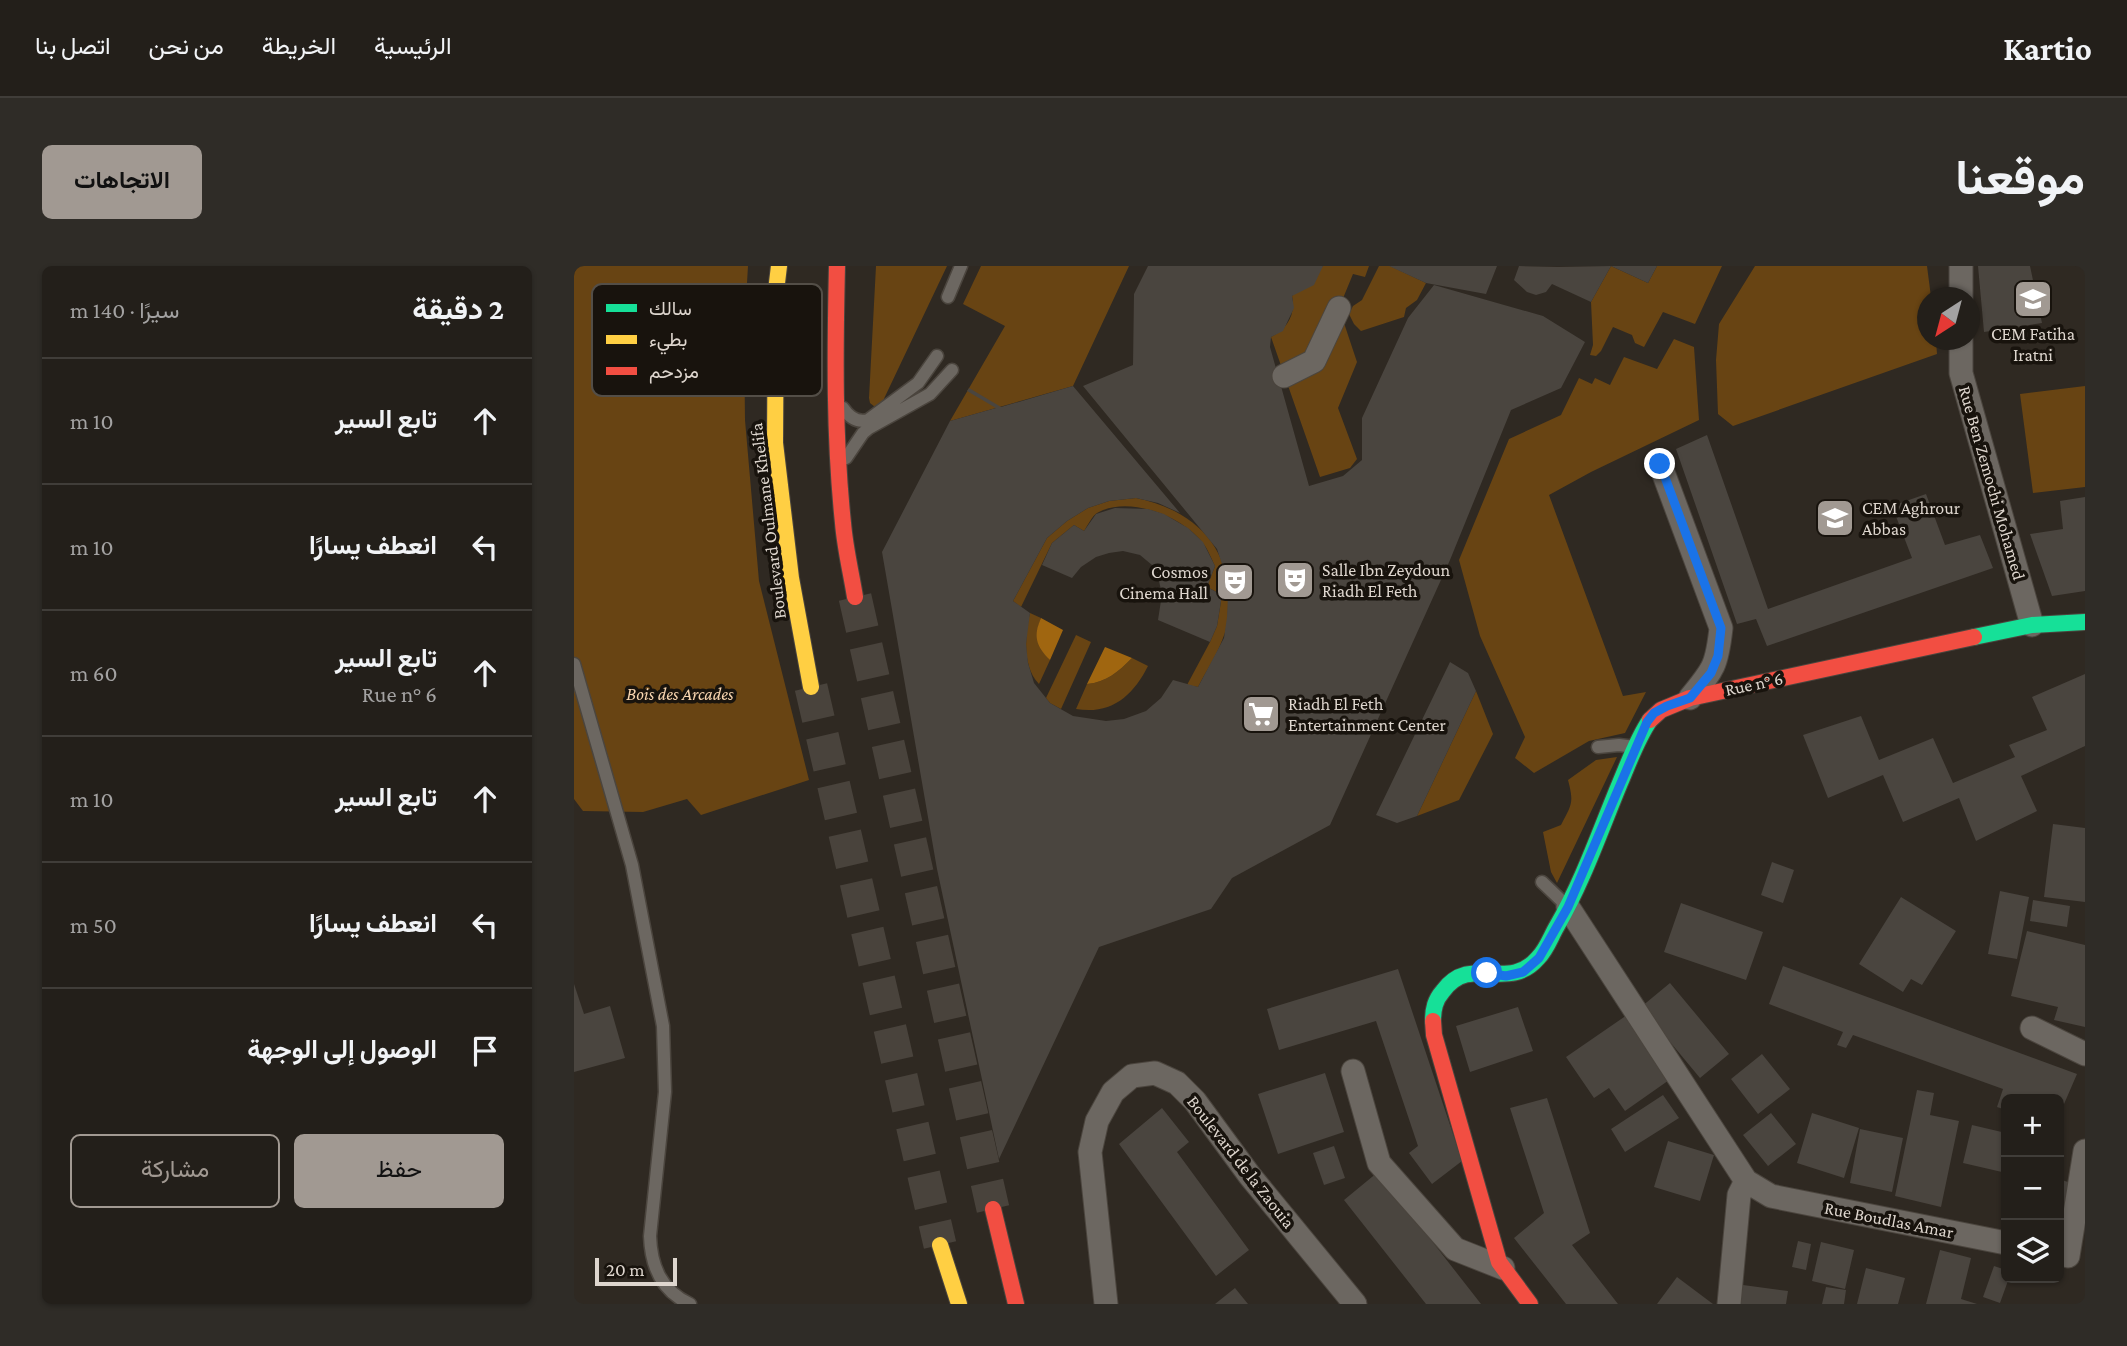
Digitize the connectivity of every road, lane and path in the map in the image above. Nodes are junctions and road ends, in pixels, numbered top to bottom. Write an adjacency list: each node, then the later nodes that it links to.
1 (779, 266): 5 (street, Boulevard Oulmane Khelifa)
2 (961, 266): 7 (lane)
3 (1961, 266): 6 (street)
4 (839, 271): 14 (street)
5 (777, 284)
6 (1961, 287)
7 (948, 297)
8 (1339, 308): 12 (street)
9 (1961, 350): 19 (street, Rue Ben Zemochi Mohamed)
10 (937, 356): 14 (lane)
11 (952, 370): 16 (lane)
12 (1284, 376)
13 (775, 396): 21 (street, Boulevard Oulmane Khelifa)
14 (836, 399): 16 (street)
15 (1660, 464): 22 (street)
16 (839, 478): 17 (street)
17 (855, 597)
18 (2085, 622): 19 (street, Rue n° 6)
19 (2032, 625): 22 (street, Rue n° 6)
20 (574, 664): 37 (lane)
21 (811, 687)
22 (1690, 698): 24 (street, Rue n° 6)
23 (1598, 747): 24 (lane)
24 (1635, 747): 26 (street, Rue n° 6)
25 (1542, 882): 26 (lane)
26 (1568, 907): 31 (street); 36 (street, Rue n° 6)
27 (2032, 1028): 28 (street)
28 (2085, 1054)
29 (1353, 1070): 36 (street)
30 (2085, 1151): 35 (street)
31 (1746, 1181): 33 (street, Rue Boudlas Amar); 43 (street)
32 (993, 1209): 39 (street)
33 (2001, 1242)
34 (940, 1245): 38 (street)
35 (2071, 1256)
36 (1503, 1268): 42 (street)
37 (690, 1304)
38 (959, 1304)
39 (1016, 1304)
40 (1106, 1304): 41 (street, Boulevard de la Zaouia)
41 (1355, 1304)
42 (1530, 1304)
43 (1729, 1304)

